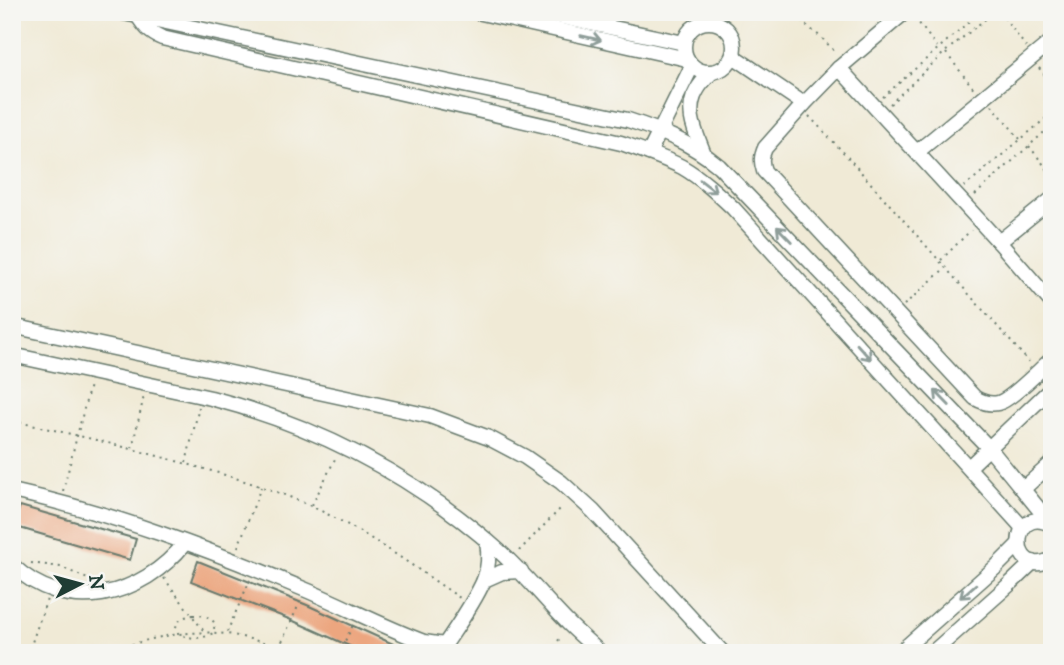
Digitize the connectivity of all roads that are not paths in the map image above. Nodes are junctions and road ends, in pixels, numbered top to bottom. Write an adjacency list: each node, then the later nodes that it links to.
1 (119, 12): 5 (street)
2 (538, 12): 8 (street)
3 (908, 12): 11 (street)
4 (481, 13): 10 (street, one-way to 10)
5 (138, 16): 14 (street); 16 (street)
6 (717, 18): 8 (street); 9 (street)
7 (1052, 41): 15 (street)
8 (684, 43): 10 (street)
9 (733, 56): 12 (street); 13 (street)
10 (689, 62): 12 (street); 14 (street)
11 (842, 66): 13 (street); 15 (street)
12 (711, 73): 17 (street)
13 (802, 106): 23 (street)
14 (660, 130): 16 (street); 17 (street)
15 (917, 152): 19 (street)
16 (649, 153): 26 (street, one-way to 26)
17 (704, 154): 25 (street, one-way to 17)
18 (1052, 199): 19 (street)
19 (999, 242): 20 (street)
20 (1052, 303)
21 (12, 326): 47 (street)
22 (12, 355): 35 (street)
23 (1052, 359)
24 (1052, 388): 27 (street)
25 (963, 421): 26 (street); 27 (street)
26 (944, 440): 29 (street)
27 (989, 448): 29 (street); 30 (street)
28 (1052, 463): 30 (street)
29 (969, 467): 33 (street)
30 (1023, 489): 32 (street)
31 (12, 491): 34 (street)
32 (1051, 524): 33 (street)
33 (1023, 528): 37 (street)
34 (159, 534): 36 (street); 41 (street)
35 (487, 541): 42 (street); 43 (street)
36 (185, 543): 41 (street); 44 (street)
37 (1018, 545): 39 (street); 48 (street, one-way to 48)
38 (1051, 559): 39 (street)
39 (1033, 562): 49 (street)
40 (12, 565): 41 (street)
41 (157, 569)
42 (521, 572): 43 (street); 46 (street)
43 (484, 580): 45 (street)
44 (419, 646): 45 (street)
45 (442, 649)
46 (600, 653)
47 (723, 653)
48 (899, 653)
49 (932, 653)

